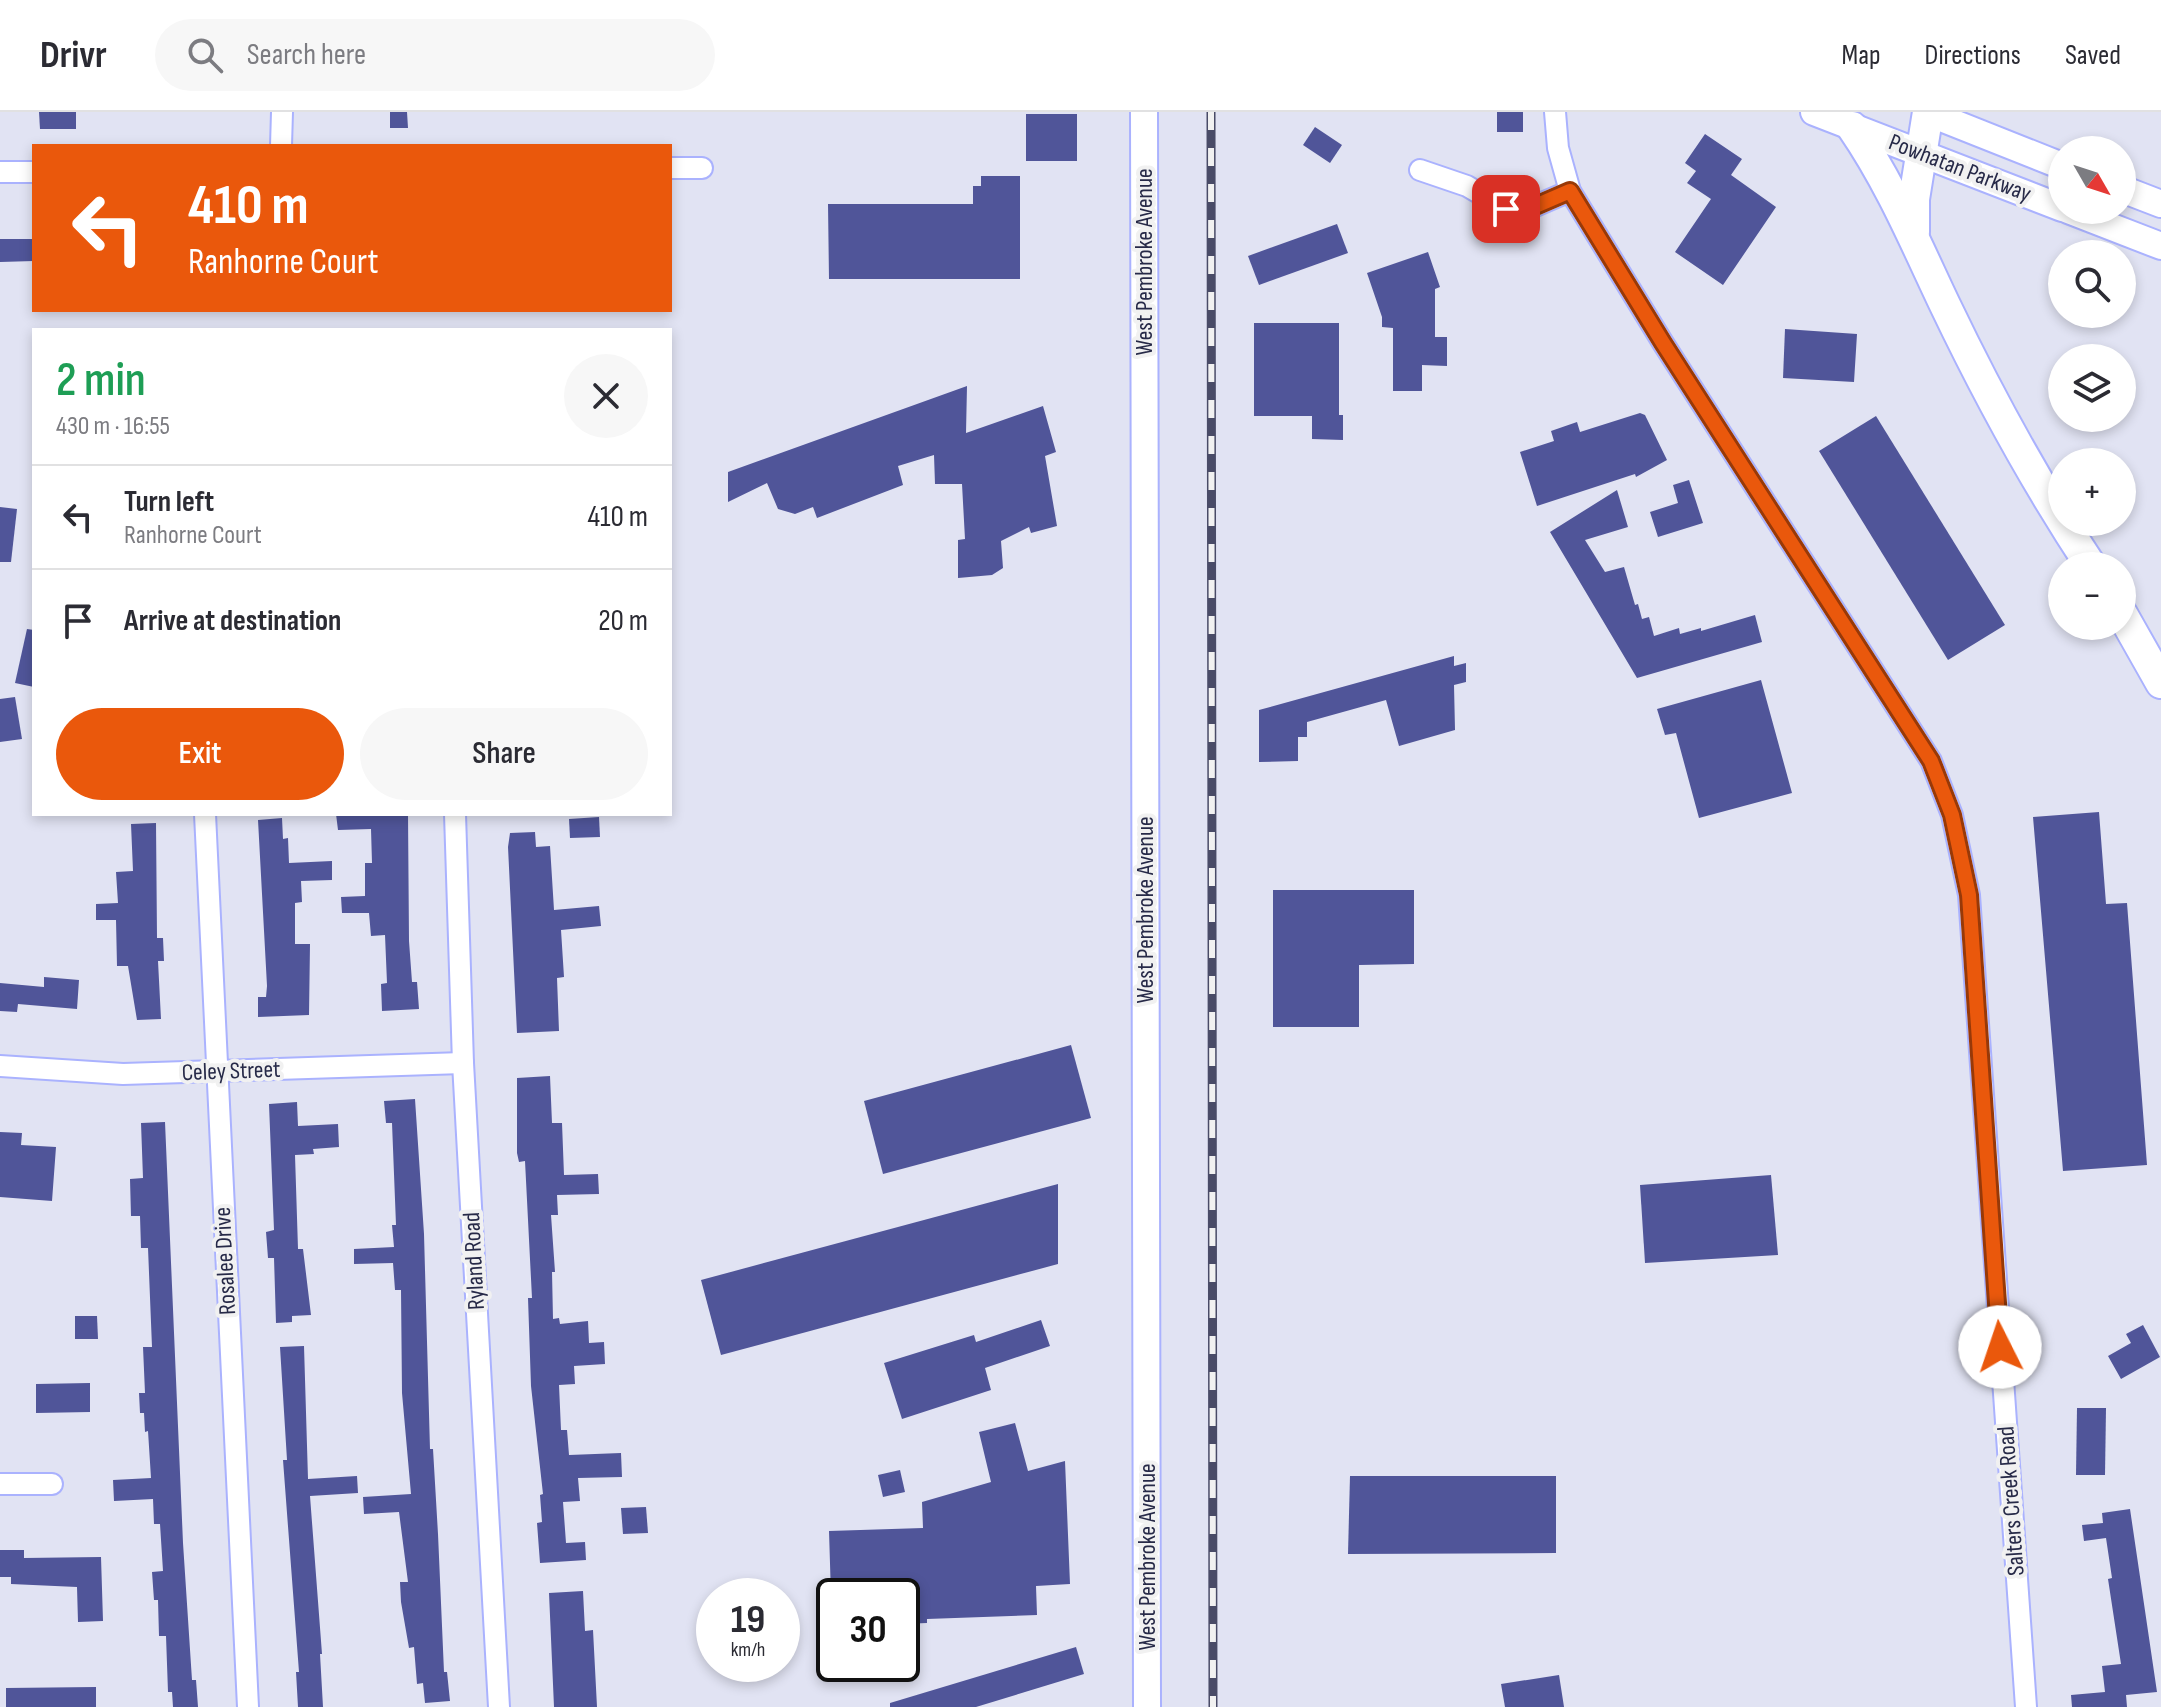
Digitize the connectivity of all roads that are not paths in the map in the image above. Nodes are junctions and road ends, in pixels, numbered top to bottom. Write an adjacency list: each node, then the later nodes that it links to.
1 (282, 112): 7 (street)
2 (1144, 112): 34 (main road, West Pembroke Avenue)
3 (1555, 112): 15 (street, Salters Creek Road)
4 (1814, 112): 6 (main road, Powhatan Parkway)
5 (1927, 112): 8 (highway); 9 (main road, Powhatan Parkway)
6 (1852, 127): 8 (main road, Powhatan Parkway); 20 (highway)
7 (281, 144)
8 (1924, 153): 17 (main road, Powhatan Parkway); 20 (highway)
9 (2048, 160)
10 (672, 168): 11 (street)
11 (702, 168)
12 (1420, 170): 15 (street)
13 (0, 172): 14 (street)
14 (32, 172)
15 (1570, 191): 35 (street, Salters Creek Road)
16 (2136, 194): 18 (main road)
17 (2048, 202)
18 (2161, 204)
19 (2103, 224): 21 (main road)
20 (1918, 246): 22 (highway)
21 (2161, 246)
22 (2082, 552)
23 (2136, 639): 24 (highway)
24 (2161, 683)
25 (205, 816): 29 (street, Rosalee Drive)
26 (455, 816): 27 (street, Ryland Road)
27 (463, 1063): 29 (street, Celey Street); 33 (street, Ryland Road)
28 (0, 1066): 29 (street, Celey Street)
29 (215, 1072): 32 (street, Rosalee Drive)
30 (0, 1484): 31 (street)
31 (52, 1484)
32 (248, 1707)
33 (499, 1707)
34 (1147, 1707)
35 (2026, 1707)

